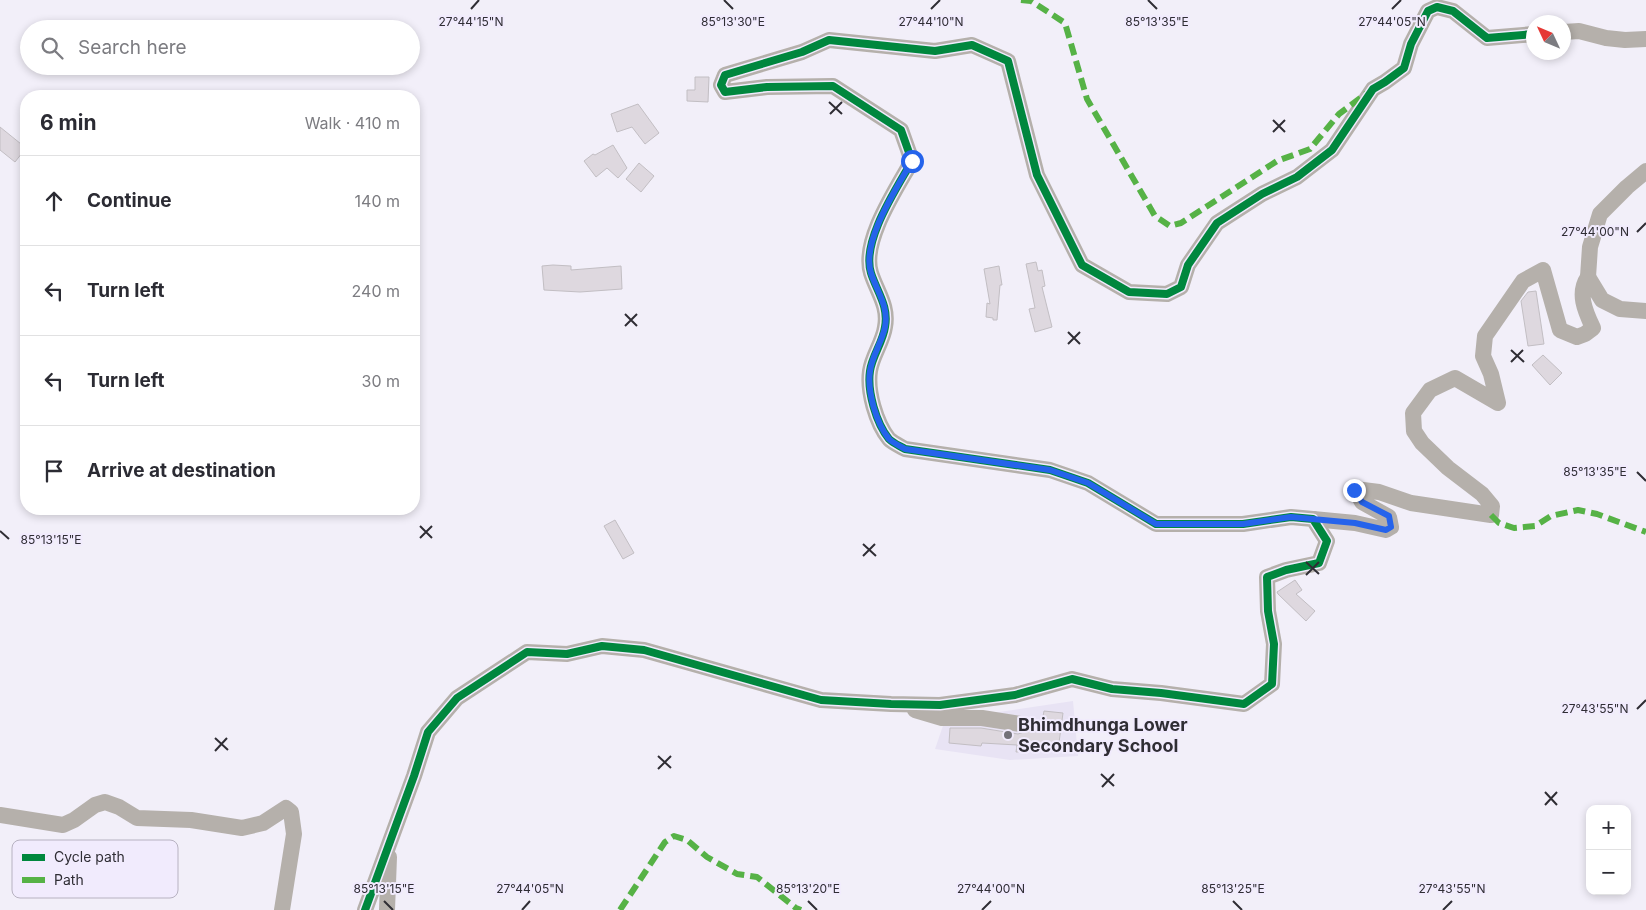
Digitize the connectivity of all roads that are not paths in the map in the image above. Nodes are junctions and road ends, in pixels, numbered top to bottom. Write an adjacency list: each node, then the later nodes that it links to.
1 (1571, 32): 3 (street)
2 (1526, 35): 7 (street)
3 (1646, 39)
4 (1646, 171): 5 (street)
5 (1588, 277): 6 (street); 7 (street)
6 (1646, 311)
7 (1313, 519): 8 (street)
8 (891, 704): 9 (street); 11 (street)
9 (1020, 724)
10 (0, 815): 12 (street)
11 (390, 840): 13 (street); 14 (street)
12 (282, 910)
13 (364, 910)
14 (387, 910)

